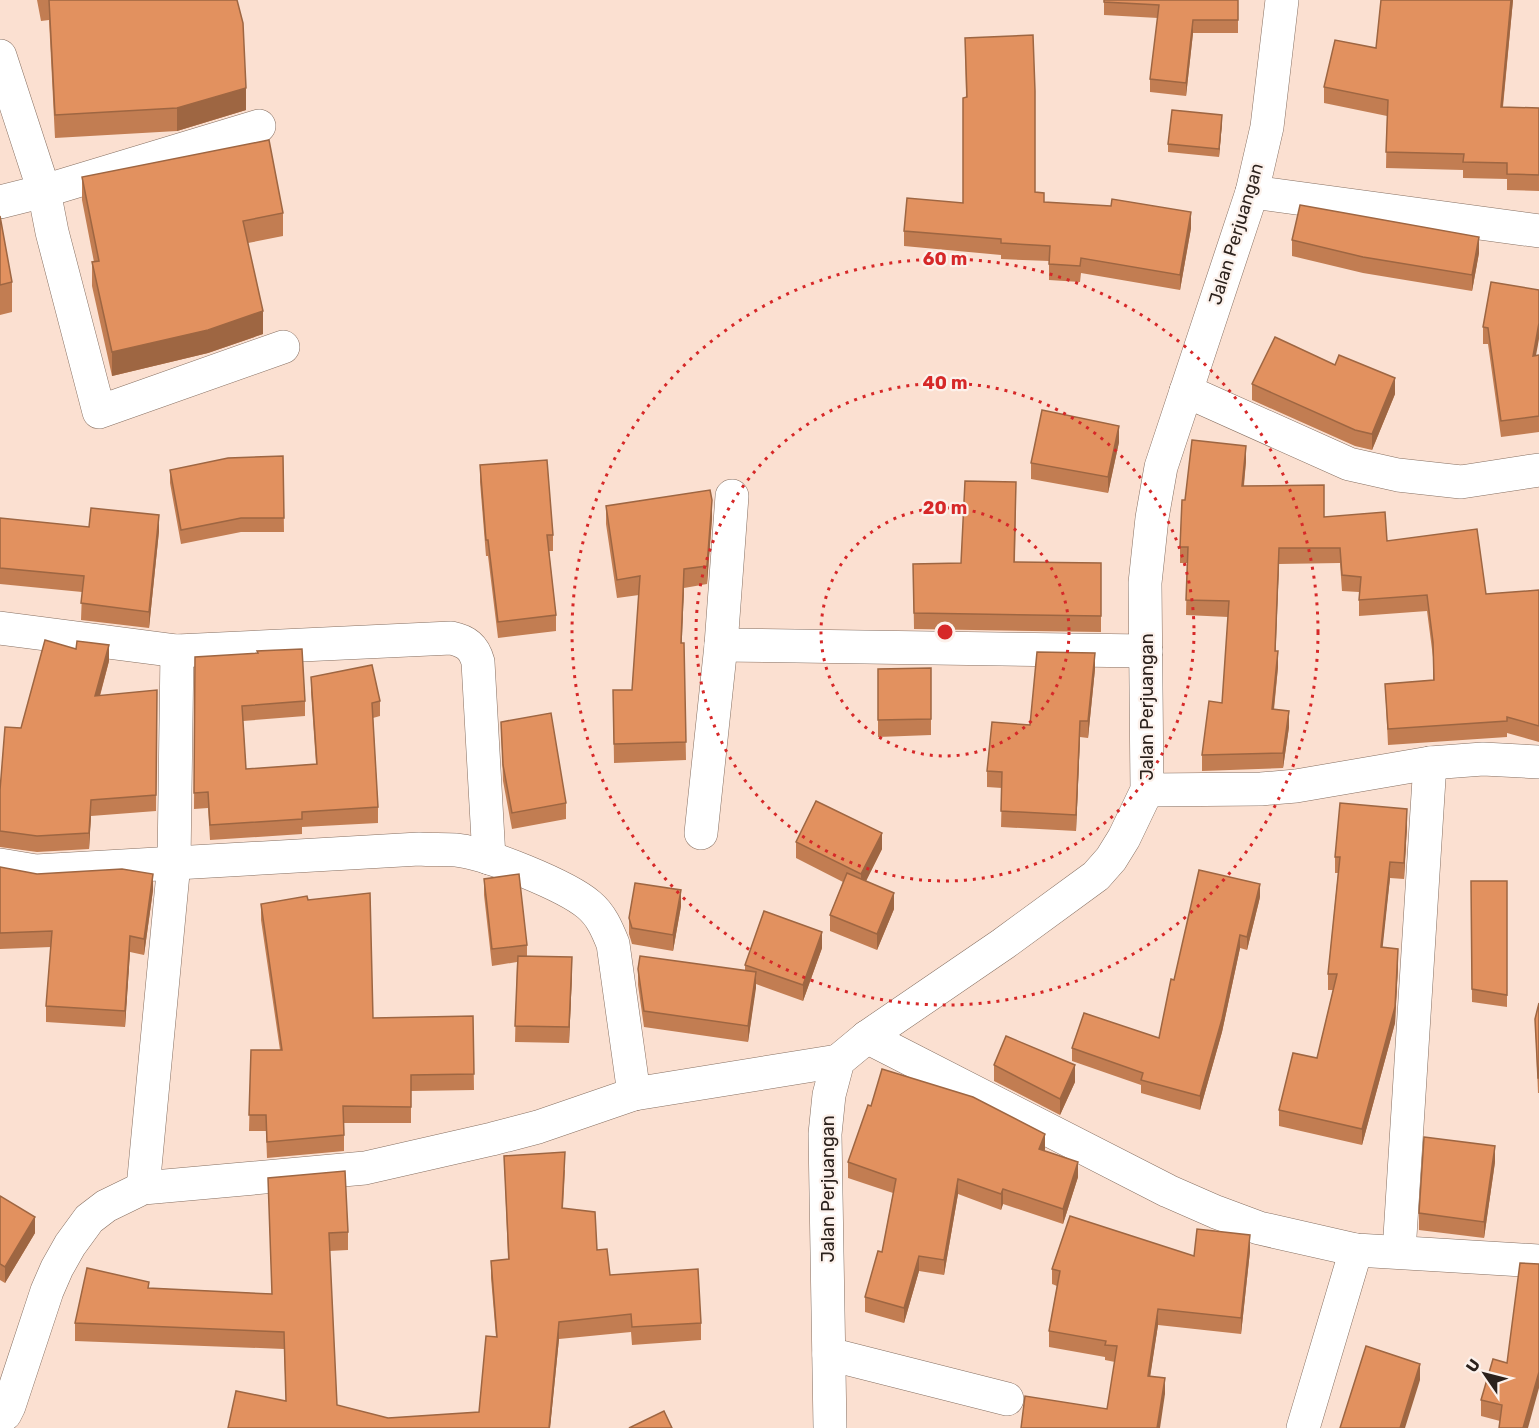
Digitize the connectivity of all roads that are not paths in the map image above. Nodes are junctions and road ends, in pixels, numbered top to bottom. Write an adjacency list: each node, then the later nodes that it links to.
1 (1282, 0): 5 (street, Jalan Perjuangan)
2 (0, 56): 4 (street)
3 (259, 126): 4 (street)
4 (44, 191): 6 (street); 8 (street)
5 (1252, 192): 7 (street); 9 (street, Jalan Perjuangan)
6 (0, 202)
7 (1539, 231)
8 (283, 347)
9 (1186, 391): 10 (street); 15 (street, Jalan Perjuangan)
10 (1539, 470)
11 (732, 496): 13 (street)
12 (0, 628): 14 (street)
13 (720, 645): 15 (street); 19 (street)
14 (177, 651): 20 (street); 21 (street)
15 (1146, 651): 18 (street, Jalan Perjuangan)
16 (1539, 762): 17 (street)
17 (1430, 764): 18 (street); 28 (street)
18 (1147, 790): 23 (street, Jalan Perjuangan)
19 (701, 833)
20 (489, 858): 21 (street); 25 (street)
21 (174, 863): 22 (street); 26 (street)
22 (0, 865)
23 (867, 1037): 24 (street, Jalan Perjuangan); 27 (street)
24 (838, 1061): 25 (street); 30 (street, Jalan Perjuangan)
25 (634, 1094): 26 (street)
26 (142, 1188): 32 (street)
27 (1356, 1250): 28 (street); 34 (street)
28 (1399, 1252): 29 (street)
29 (1539, 1261)
30 (829, 1354): 31 (street); 33 (street, Jalan Perjuangan)
31 (1007, 1399)
32 (12, 1417)
33 (830, 1428)
34 (1302, 1428)

